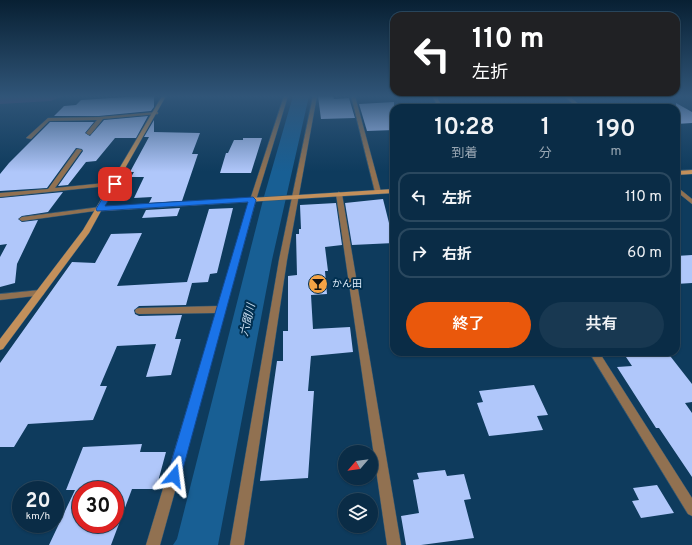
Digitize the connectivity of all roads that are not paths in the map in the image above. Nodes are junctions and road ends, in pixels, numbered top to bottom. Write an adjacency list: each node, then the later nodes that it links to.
1 (46, 121): 8 (street)
2 (98, 121): 7 (street)
3 (151, 121): 12 (street)
4 (279, 121): 20 (street)
5 (309, 121): 19 (street)
6 (360, 121): 15 (street)
7 (89, 133)
8 (29, 138)
9 (80, 150): 13 (street)
10 (692, 172): 11 (street)
11 (680, 173)
12 (115, 184): 13 (street); 22 (street)
13 (50, 190): 18 (street)
14 (390, 191): 15 (street)
15 (378, 192): 17 (street)
16 (680, 192): 21 (street)
17 (339, 194): 19 (street); 33 (street)
18 (0, 195)
19 (293, 197): 20 (street); 32 (street)
20 (256, 199): 22 (street); 26 (street)
21 (692, 202)
22 (100, 209): 23 (street); 24 (street)
23 (22, 219)
24 (40, 293): 25 (street); 28 (street)
25 (0, 297)
26 (222, 309): 27 (street); 31 (street)
27 (139, 311)
28 (0, 346)
29 (596, 356): 30 (street)
30 (692, 510)
31 (153, 545)
32 (237, 545)
33 (394, 545)

